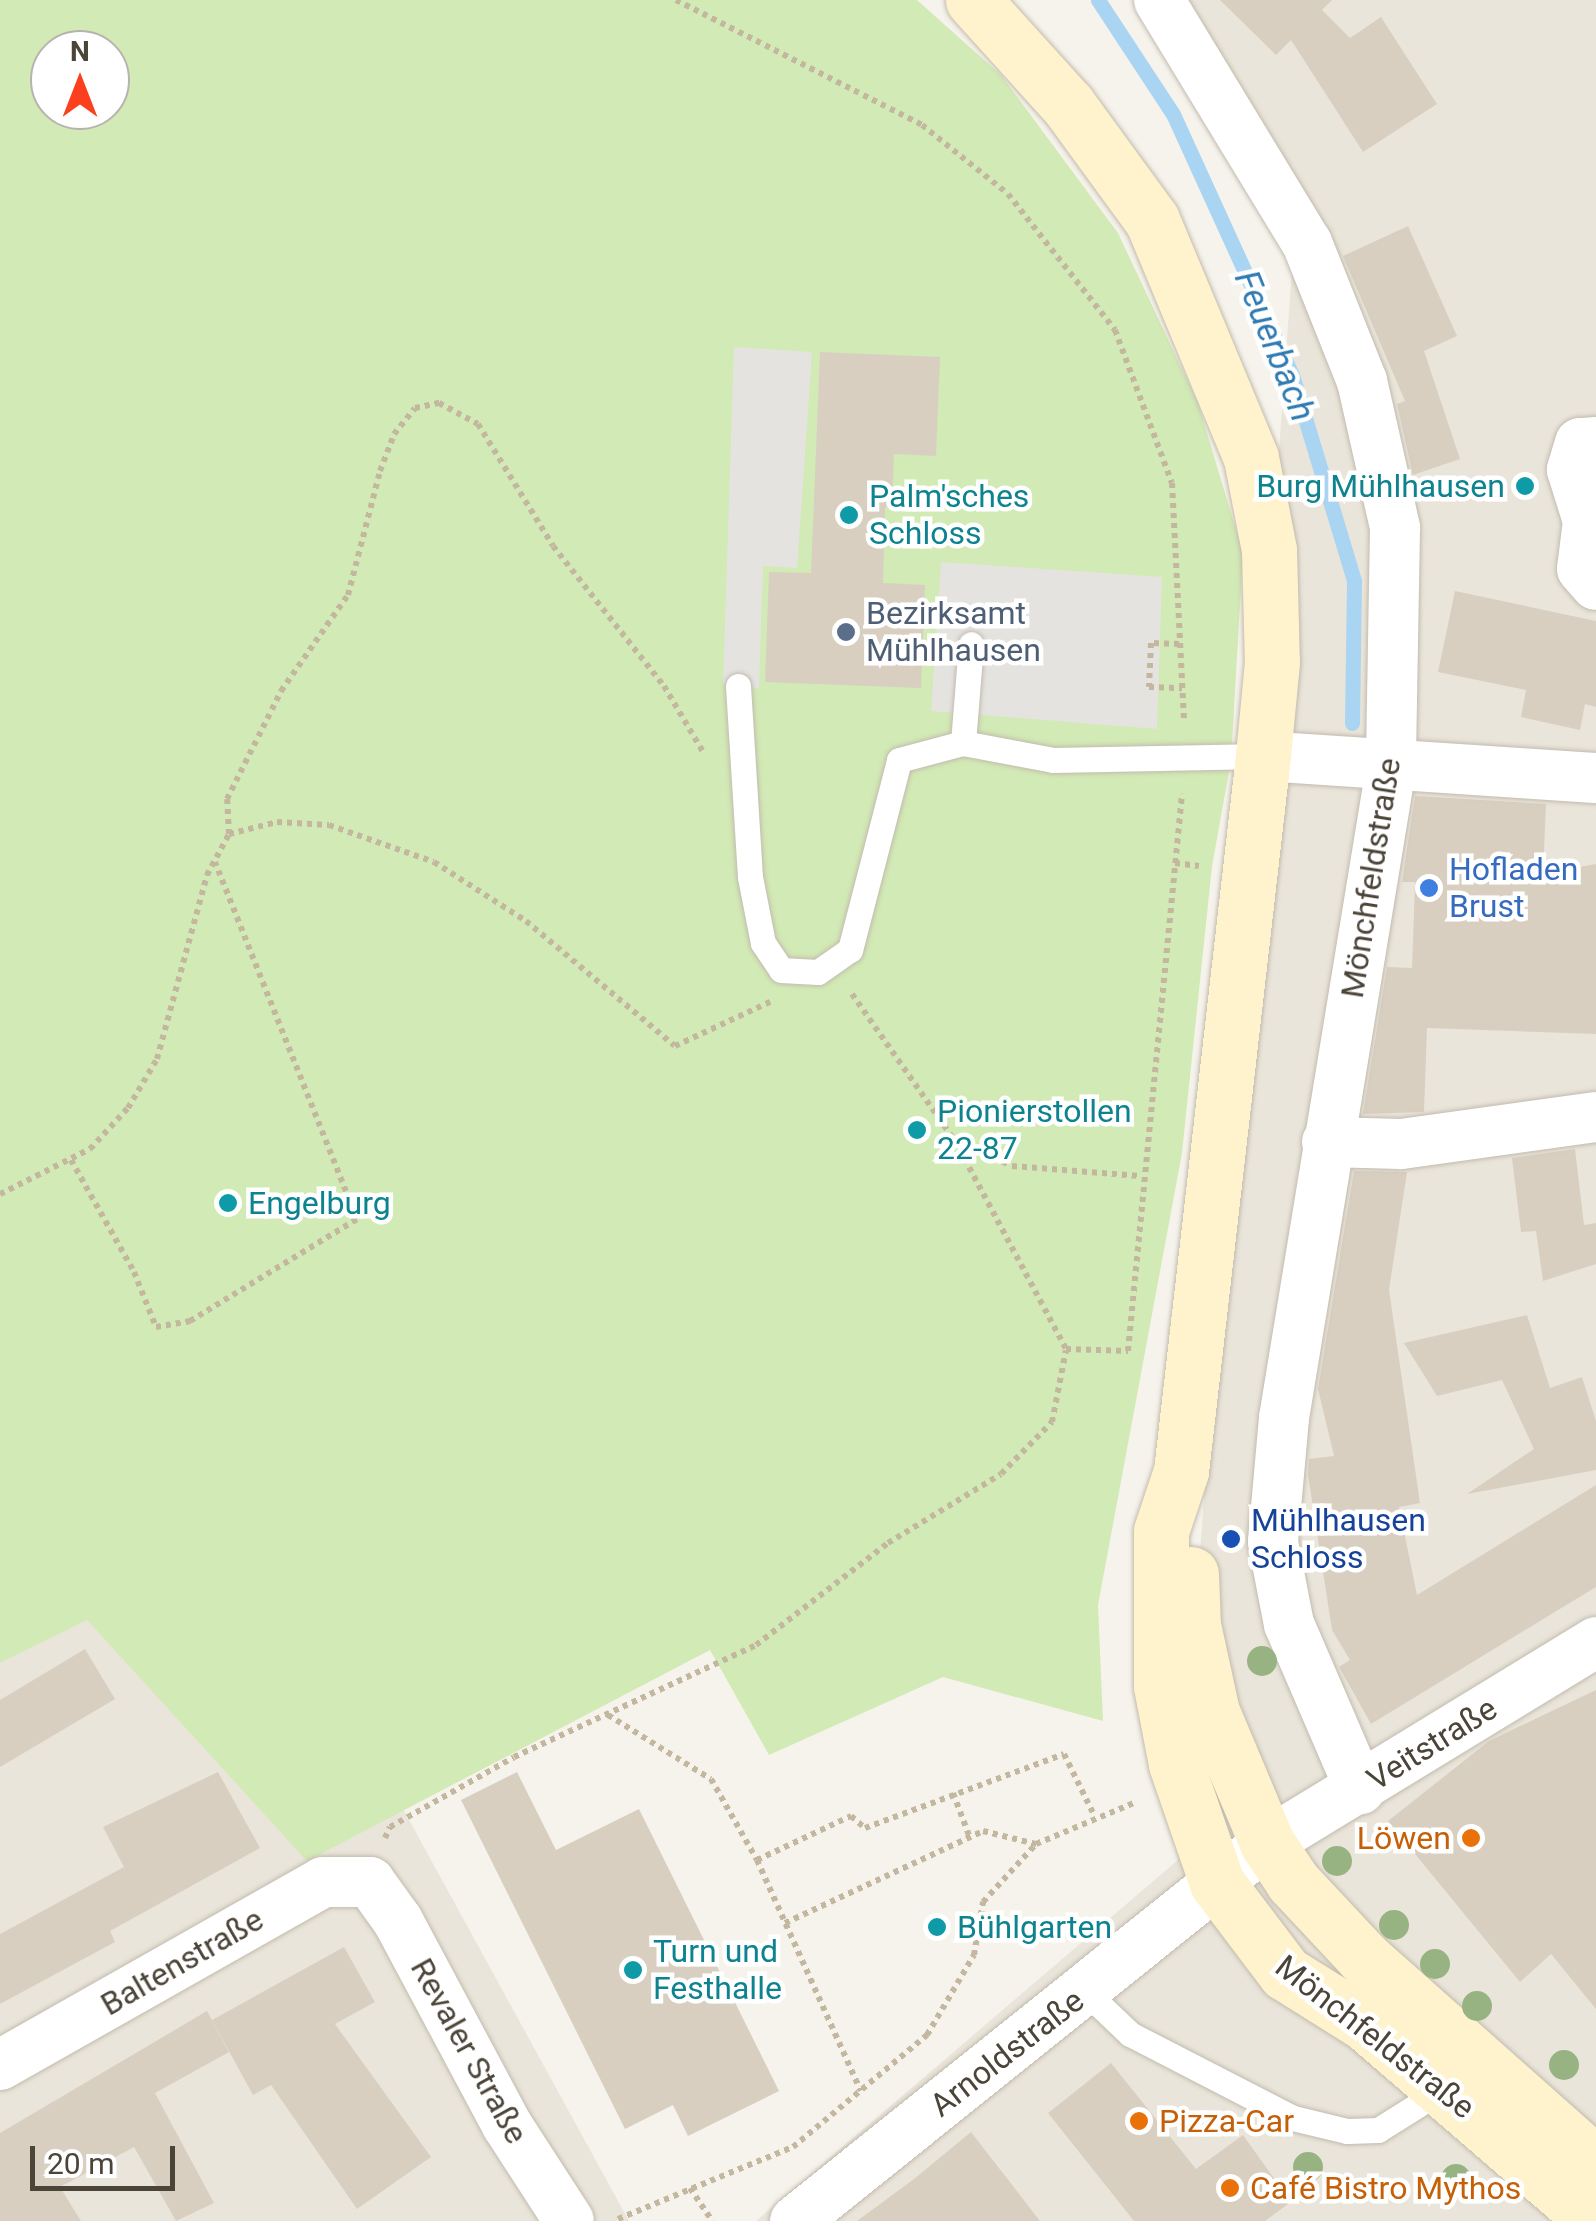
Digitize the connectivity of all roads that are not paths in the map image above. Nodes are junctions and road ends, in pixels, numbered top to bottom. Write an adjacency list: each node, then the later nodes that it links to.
1 (973, 0): 8 (main road, Mönchfeldstraße)
2 (1159, 0): 9 (street, Mönchfeldstraße)
3 (1596, 442): 4 (street)
4 (1596, 585)
5 (971, 644): 7 (lane)
6 (738, 686): 7 (lane)
7 (964, 742): 8 (lane)
8 (1263, 756): 9 (street); 13 (main road, Mönchfeldstraße)
9 (1391, 768): 10 (street); 12 (street, Mönchfeldstraße)
10 (1596, 778)
11 (1596, 1118): 12 (street)
12 (1327, 1142): 15 (street, Mönchfeldstraße)
13 (1181, 1471): 16 (main road, Mönchfeldstraße); 18 (main road, Mönchfeldstraße)
14 (1596, 1642): 15 (street, Veitstraße)
15 (1360, 1789): 16 (street, Veitstraße)
16 (1267, 1843): 18 (street, Veitstraße); 21 (main road, Mönchfeldstraße)
17 (370, 1882): 20 (street, Baltenstraße); 23 (street, Revaler Straße)
18 (1217, 1883): 19 (street, Arnoldstraße); 21 (main road, Mönchfeldstraße)
19 (1086, 1992): 21 (lane); 24 (street, Arnoldstraße)
20 (0, 2065)
21 (1458, 2072): 22 (main road, Mönchfeldstraße); 25 (main road, Mönchfeldstraße)
22 (1596, 2164)
23 (569, 2221)
24 (795, 2221)
25 (1594, 2221)

